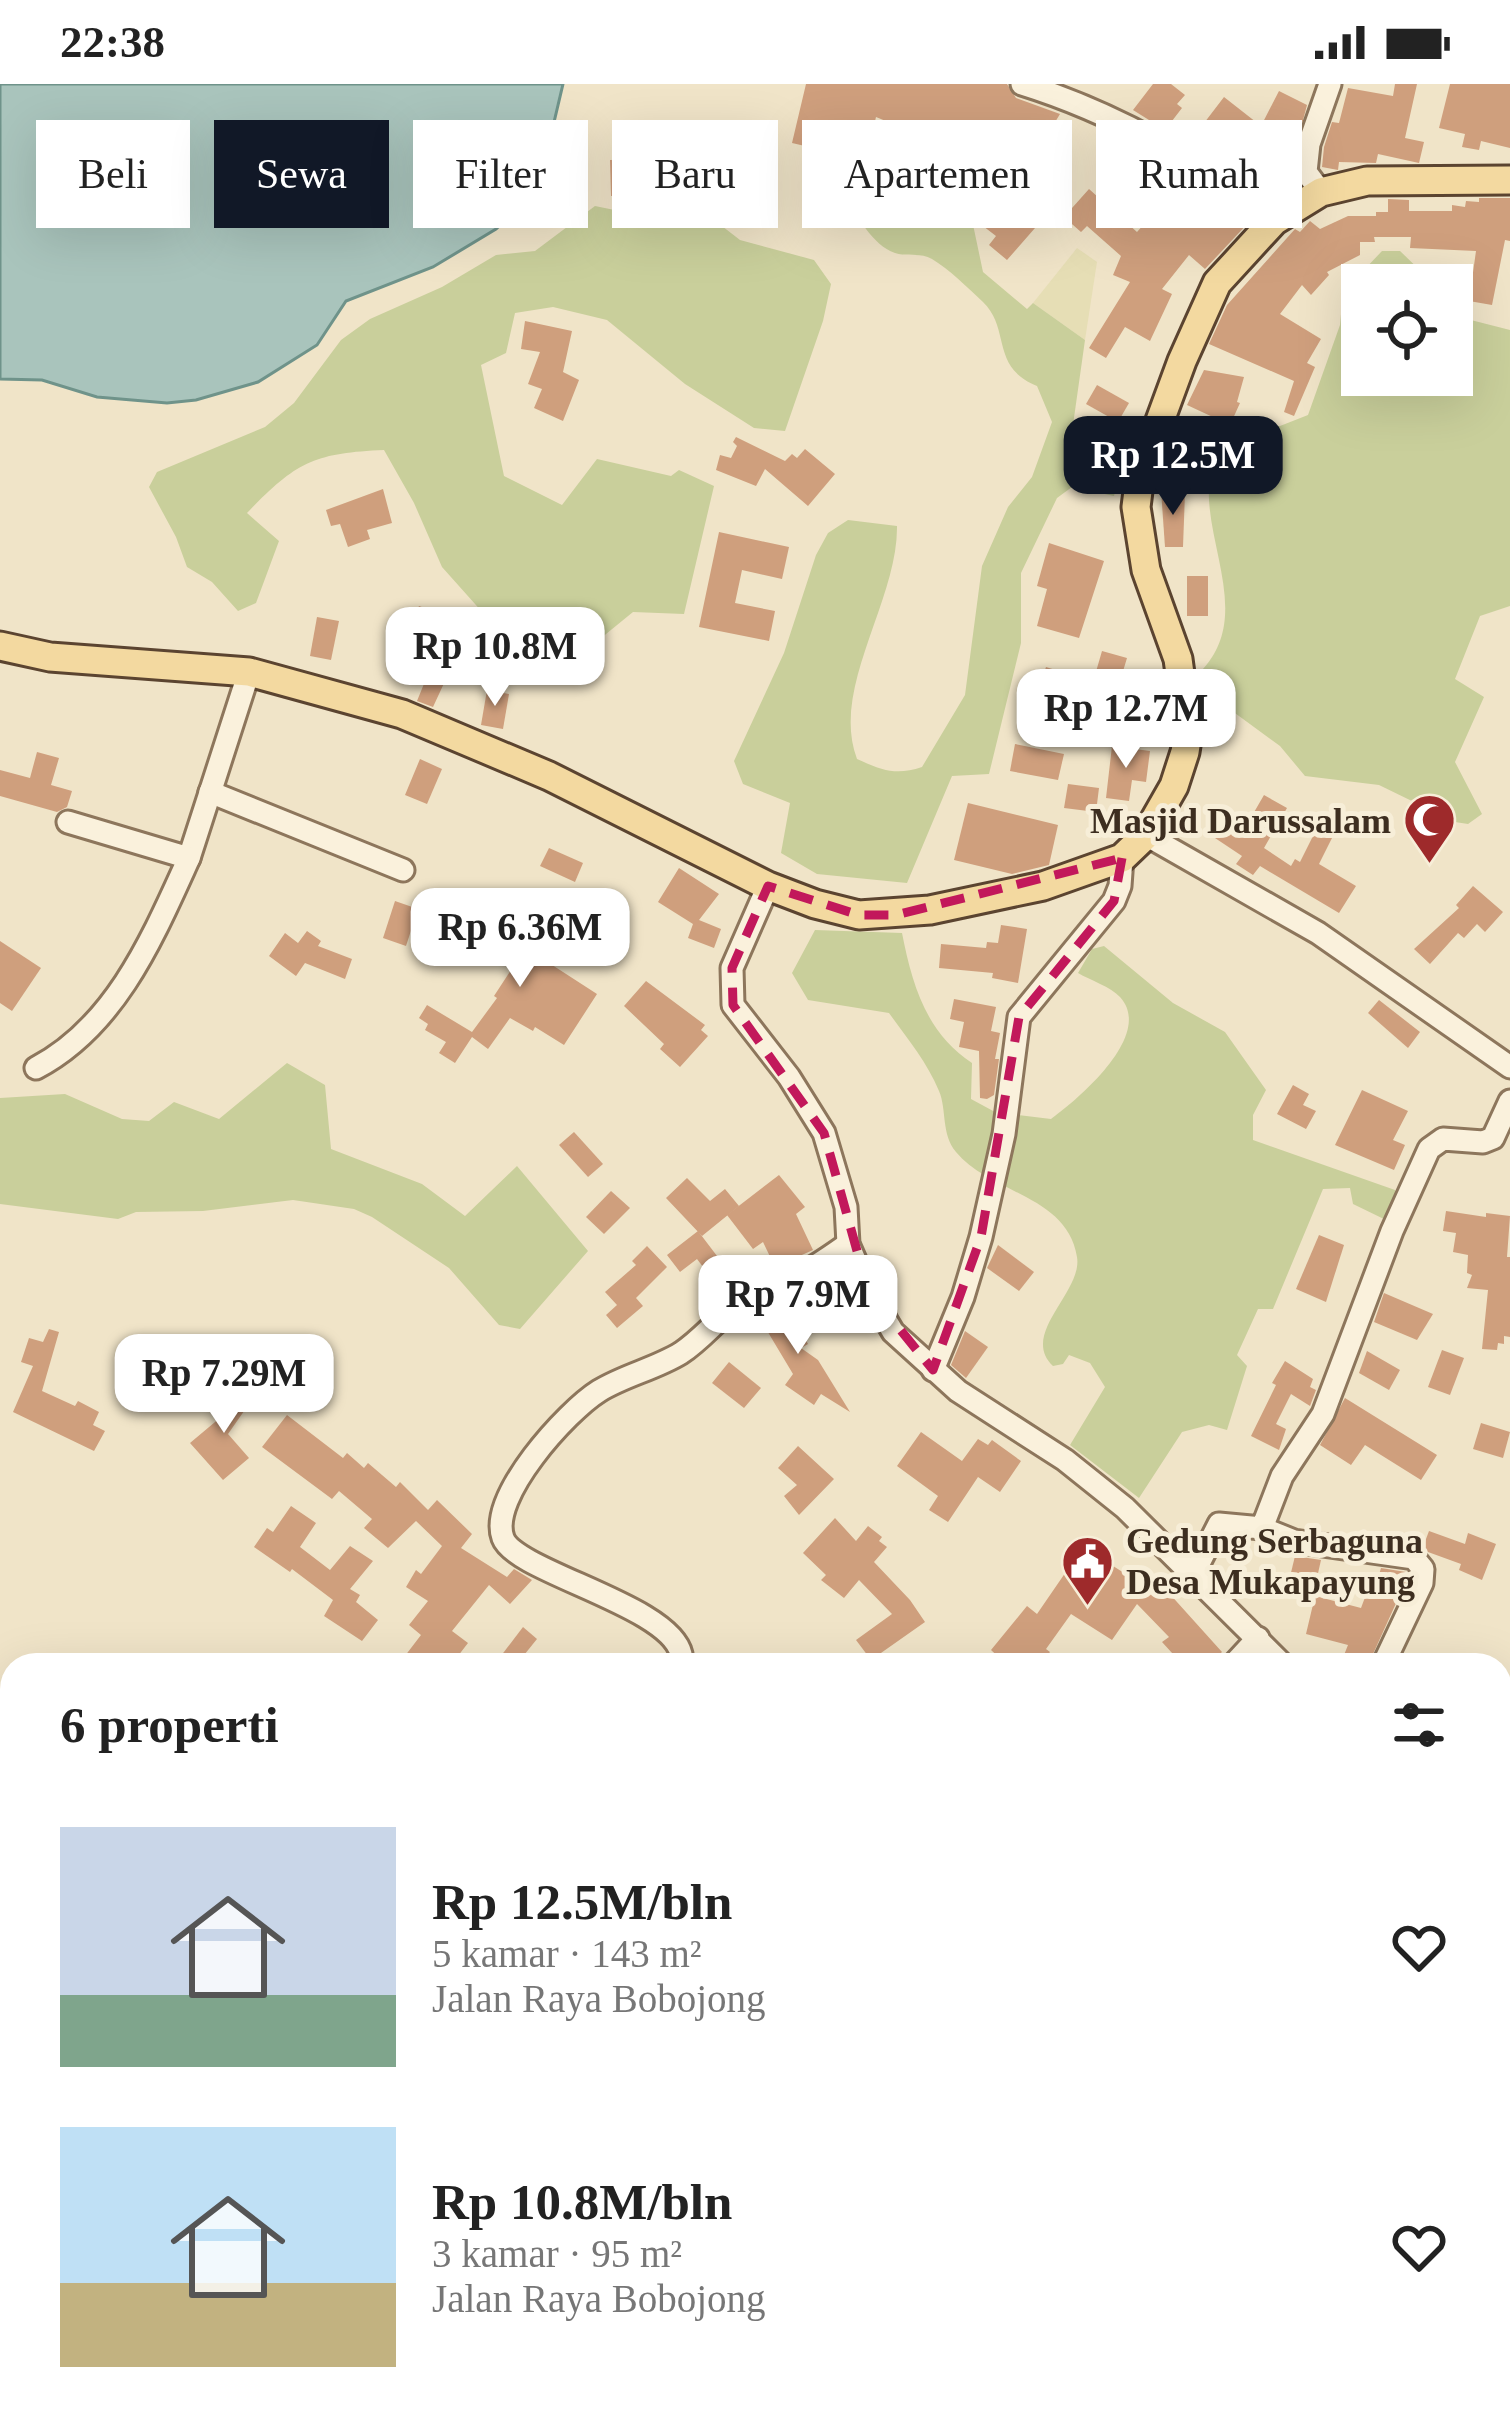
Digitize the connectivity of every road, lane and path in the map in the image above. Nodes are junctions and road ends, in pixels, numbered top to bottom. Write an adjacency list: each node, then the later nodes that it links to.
1 (1022, 84): 3 (street)
2 (1330, 84): 5 (street)
3 (1106, 120)
4 (1510, 180): 5 (main road)
5 (1321, 192): 6 (main road)
6 (1302, 203)
7 (1267, 228): 12 (main road)
8 (0, 646): 9 (main road)
9 (249, 672): 10 (street); 16 (main road)
10 (210, 792): 13 (street); 15 (street)
11 (68, 822): 13 (street)
12 (1146, 835): 14 (main road); 17 (street)
13 (189, 858): 18 (street)
14 (1122, 858): 16 (main road); 21 (street)
15 (403, 870)
16 (768, 886): 20 (street)
17 (1510, 1066)
18 (36, 1068)
19 (1510, 1101): 22 (street)
20 (848, 1244): 21 (street); 25 (street)
21 (933, 1370): 23 (street)
22 (1262, 1528): 23 (street); 28 (street)
23 (1193, 1575): 24 (street)
24 (1258, 1638): 26 (street); 27 (street)
25 (681, 1653)
26 (1244, 1653)
27 (1272, 1653)
28 (1389, 1653)

